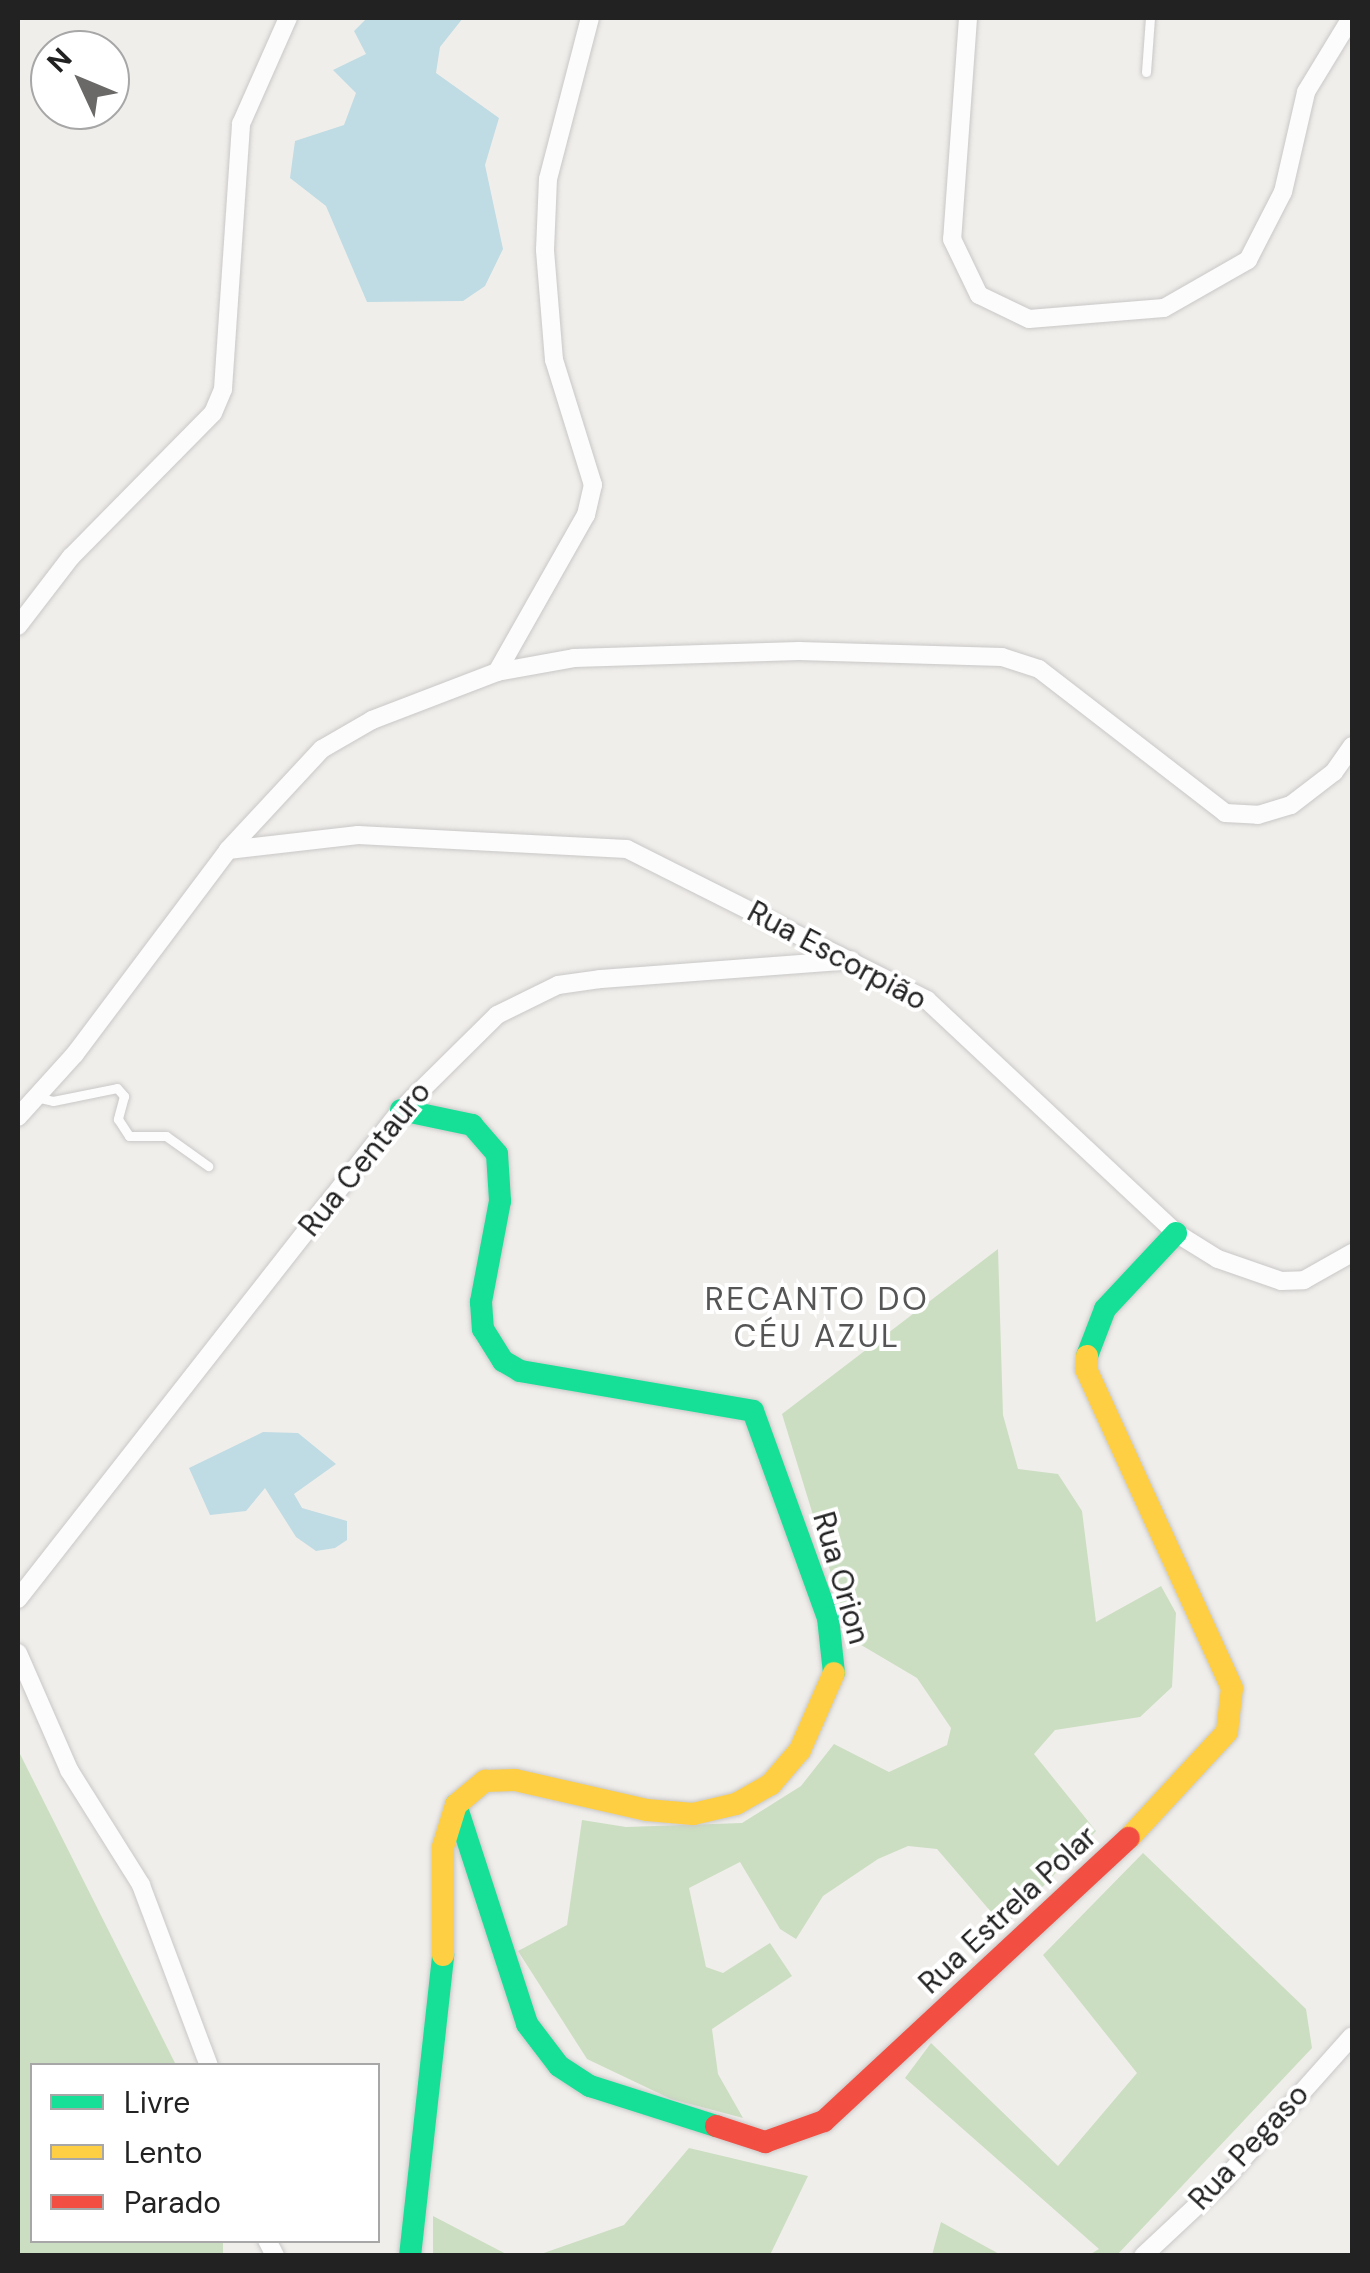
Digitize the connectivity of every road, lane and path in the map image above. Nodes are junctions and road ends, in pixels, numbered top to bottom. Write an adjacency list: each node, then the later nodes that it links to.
1 (288, 18): 7 (street)
2 (590, 18): 8 (street)
3 (968, 18): 5 (street)
4 (1150, 18): 6 (lane)
5 (1351, 18)
6 (1146, 72)
7 (18, 626)
8 (497, 672): 9 (street); 10 (street)
9 (1352, 746)
10 (228, 850): 11 (street, Rua Escorpião); 12 (street)
11 (853, 960): 13 (street, Rua Centauro); 16 (street, Rua Escorpião)
12 (36, 1097): 14 (street); 15 (lane)
13 (401, 1110): 18 (street, Rua Centauro); 20 (street, Rua Orion)
14 (18, 1117)
15 (208, 1166)
16 (1176, 1233): 17 (street, Rua Escorpião); 20 (street, Rua Estrela Polar)
17 (1352, 1253)
18 (18, 1599)
19 (18, 1653): 22 (street)
20 (456, 1805): 23 (street)
21 (1352, 2036): 24 (street, Rua Pegaso)
22 (207, 2063)
23 (410, 2256)
24 (1143, 2256)

